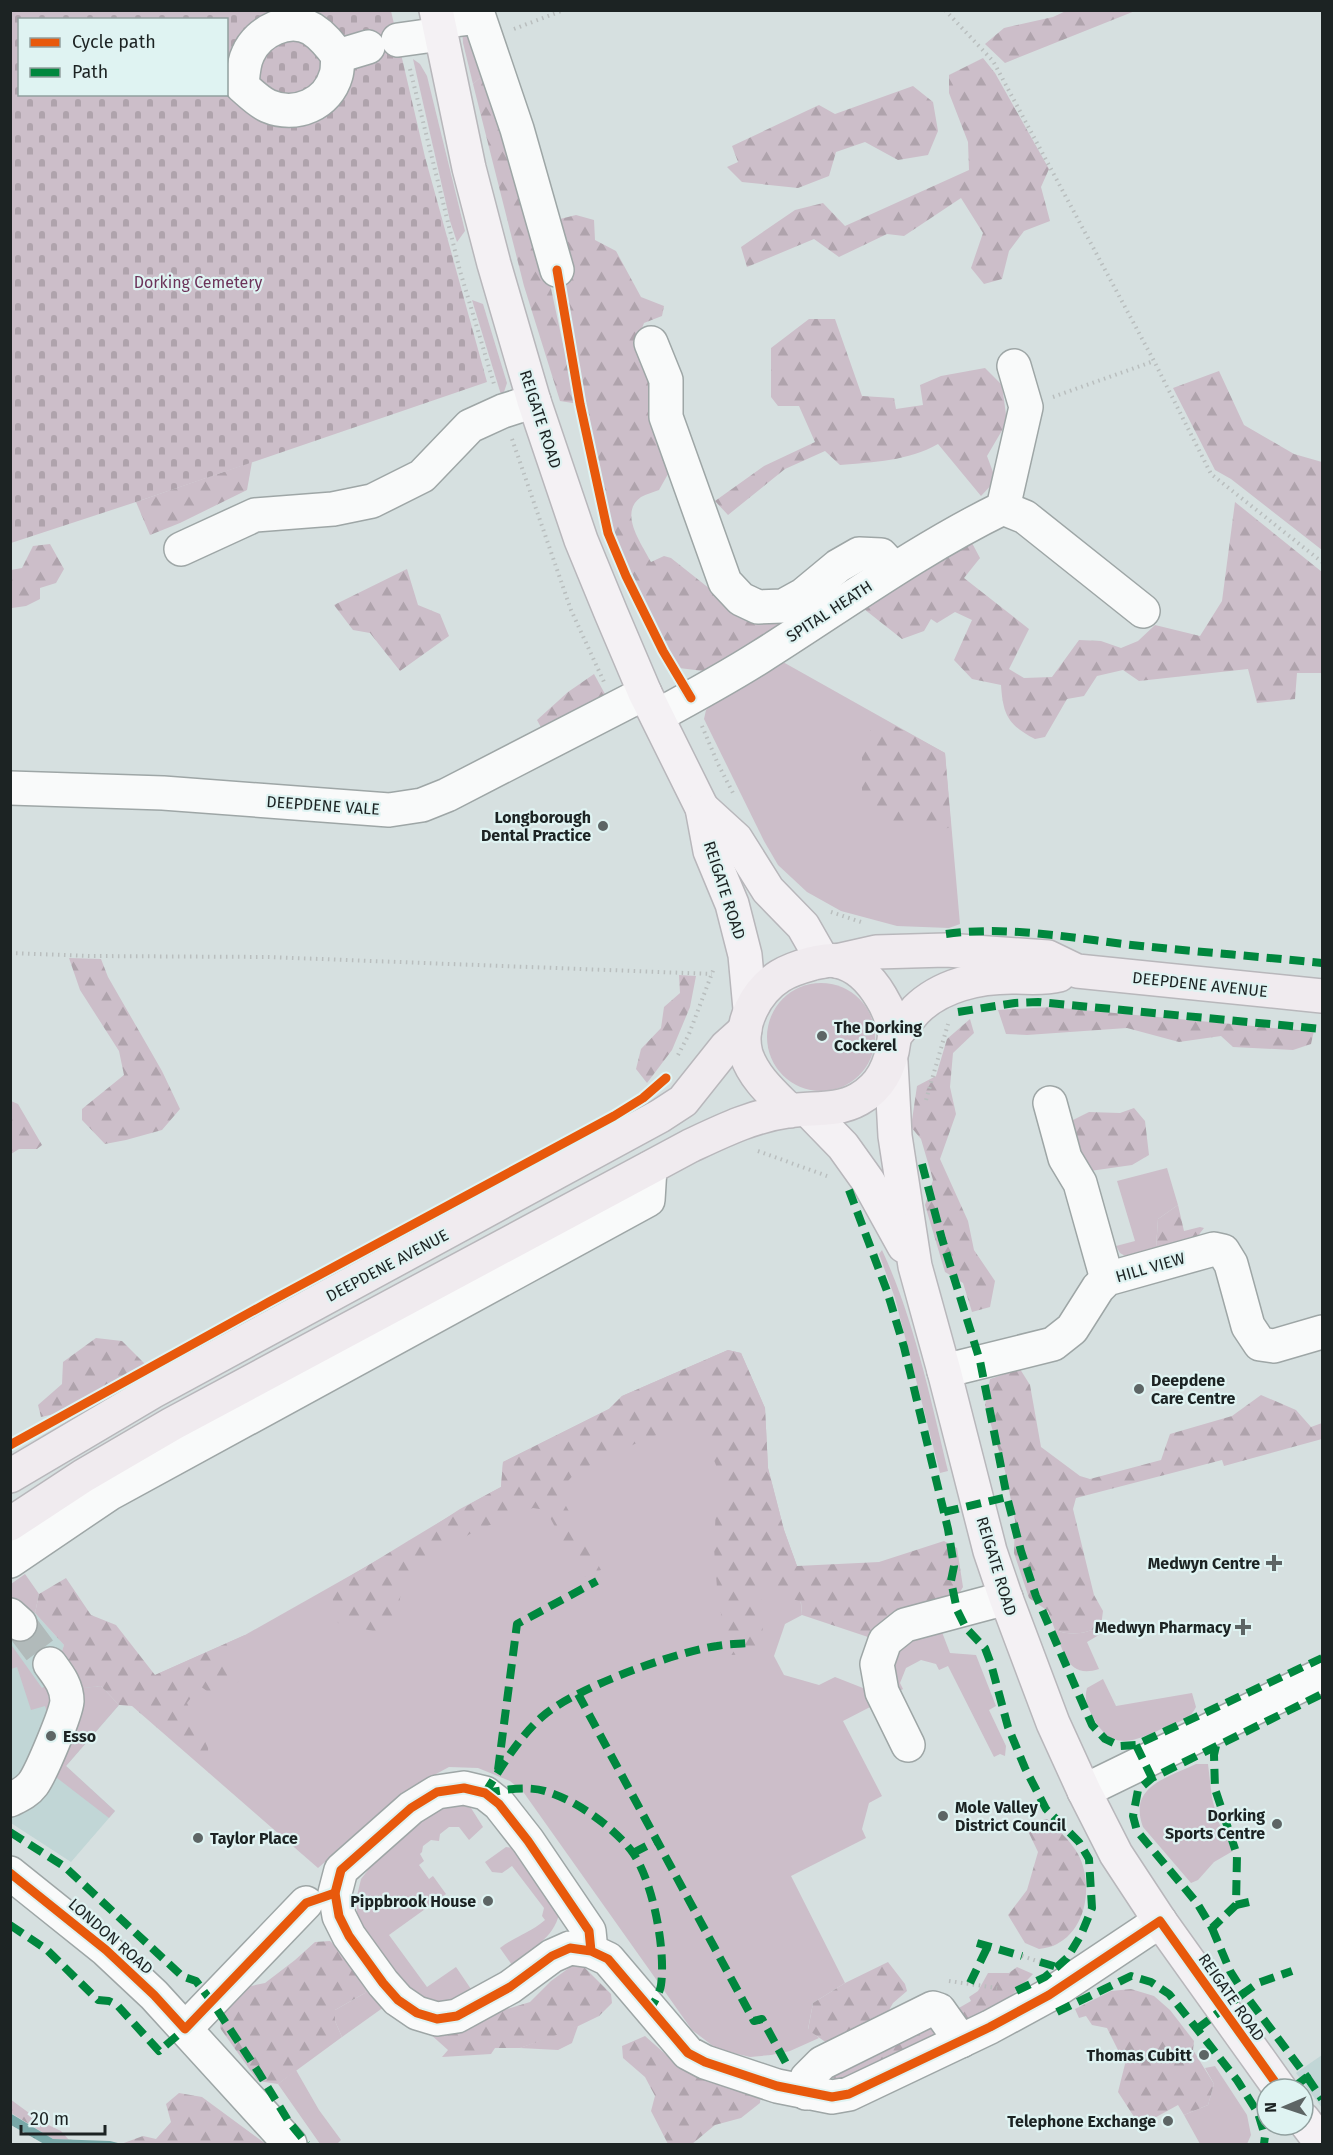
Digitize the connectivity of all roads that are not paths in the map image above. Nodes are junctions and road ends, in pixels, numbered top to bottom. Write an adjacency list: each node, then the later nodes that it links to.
1 (439, 22): 2 (street); 3 (street); 6 (main road, REIGATE ROAD)
2 (338, 56)
3 (557, 270)
4 (651, 343): 9 (street)
5 (1014, 366): 7 (street)
6 (534, 400): 8 (street); 11 (main road, REIGATE ROAD)
7 (1003, 508): 9 (street, SPITAL HEATH); 10 (street)
8 (181, 549)
9 (894, 569): 11 (street, SPITAL HEATH)
10 (1143, 611)
11 (651, 705): 12 (street, DEEPDENE VALE); 13 (main road, REIGATE ROAD)
12 (10, 788)
13 (702, 808): 14 (main road, REIGATE ROAD); 17 (main road, REIGATE ROAD)
14 (830, 961): 15 (highway); 17 (highway); 18 (highway)
15 (1077, 971): 16 (highway, DEEPDENE AVENUE); 18 (highway)
16 (1323, 996)
17 (747, 1019): 20 (highway); 26 (highway, DEEPDENE AVENUE)
18 (893, 1049): 20 (highway); 22 (main road, REIGATE ROAD)
19 (1050, 1103): 23 (street)
20 (800, 1111): 21 (highway); 22 (main road, REIGATE ROAD)
21 (650, 1168): 27 (highway); 28 (street)
22 (915, 1266): 25 (main road, REIGATE ROAD)
23 (1107, 1279): 24 (street, HILL VIEW); 25 (street, HILL VIEW)
24 (1323, 1332)
25 (944, 1371): 29 (main road, REIGATE ROAD)
26 (10, 1476)
27 (10, 1524)
28 (10, 1561)
29 (1006, 1598): 32 (street); 33 (main road, REIGATE ROAD)
30 (50, 1664): 34 (street)
31 (1323, 1675): 33 (street)
32 (908, 1745)
33 (1084, 1791): 37 (main road, REIGATE ROAD)
34 (10, 1800)
35 (14, 1881): 39 (street, LONDON ROAD)
36 (306, 1903): 39 (street)
37 (1160, 1922): 38 (street); 40 (main road, REIGATE ROAD)
38 (591, 1951): 38 (street)
39 (185, 2029): 41 (street, LONDON ROAD)
40 (1271, 2077)
41 (290, 2145)

